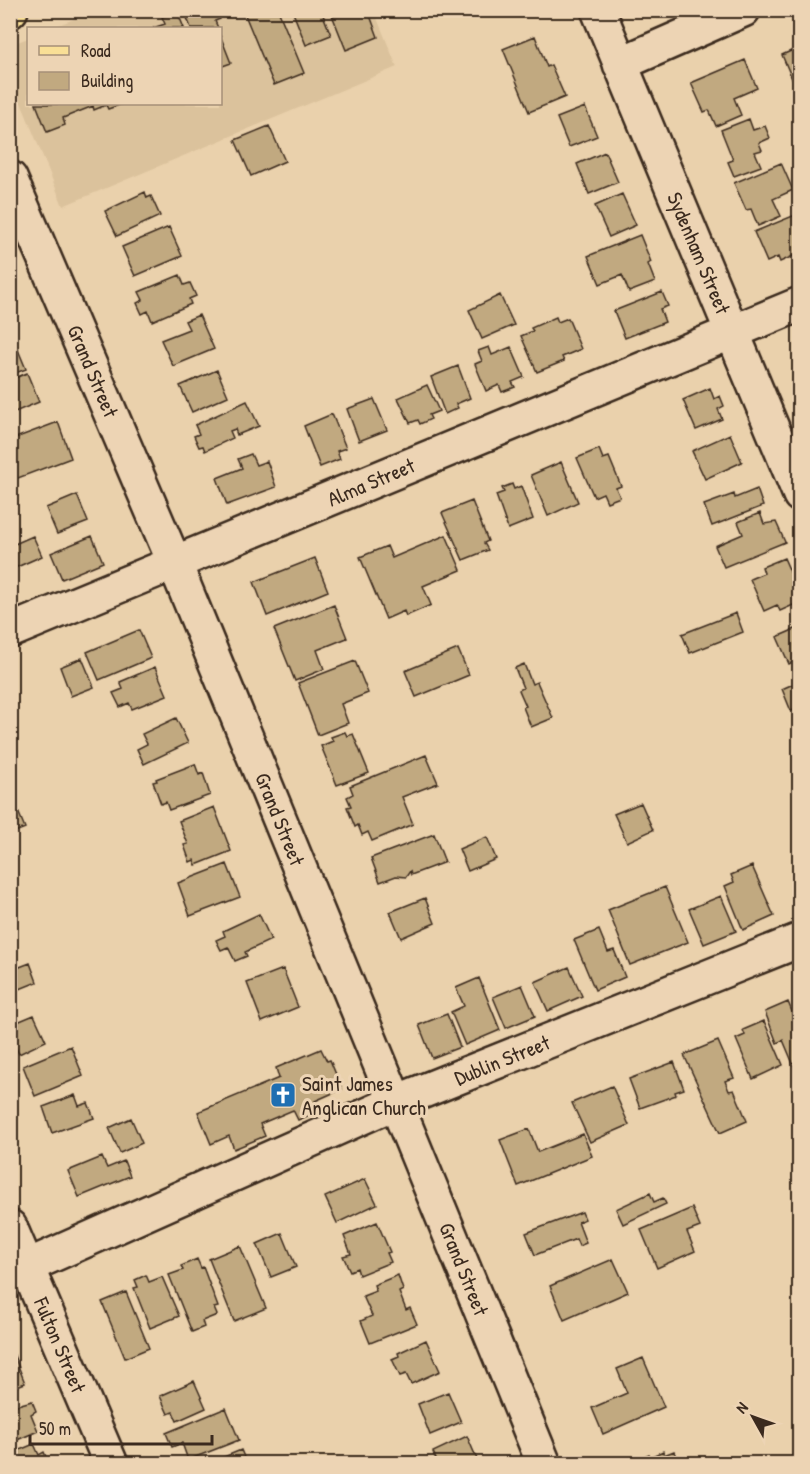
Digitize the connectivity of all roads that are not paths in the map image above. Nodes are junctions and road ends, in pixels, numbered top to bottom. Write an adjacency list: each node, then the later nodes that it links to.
1 (598, 10): 3 (street, Sydenham Street)
2 (743, 10): 3 (street)
3 (620, 64): 6 (street, Sydenham Street)
4 (10, 178): 8 (street, Grand Street)
5 (800, 304): 6 (street, Alma Street)
6 (732, 332): 7 (street, Sydenham Street); 8 (street, Alma Street)
7 (800, 495)
8 (175, 564): 9 (street, Alma Street); 11 (street, Grand Street)
9 (10, 631)
10 (800, 940): 11 (street, Dublin Street)
11 (396, 1102): 13 (street, Dublin Street); 15 (street, Grand Street)
12 (10, 1227): 13 (street, Fulton Street)
13 (18, 1271): 14 (street, Fulton Street)
14 (111, 1464)
15 (544, 1464)

